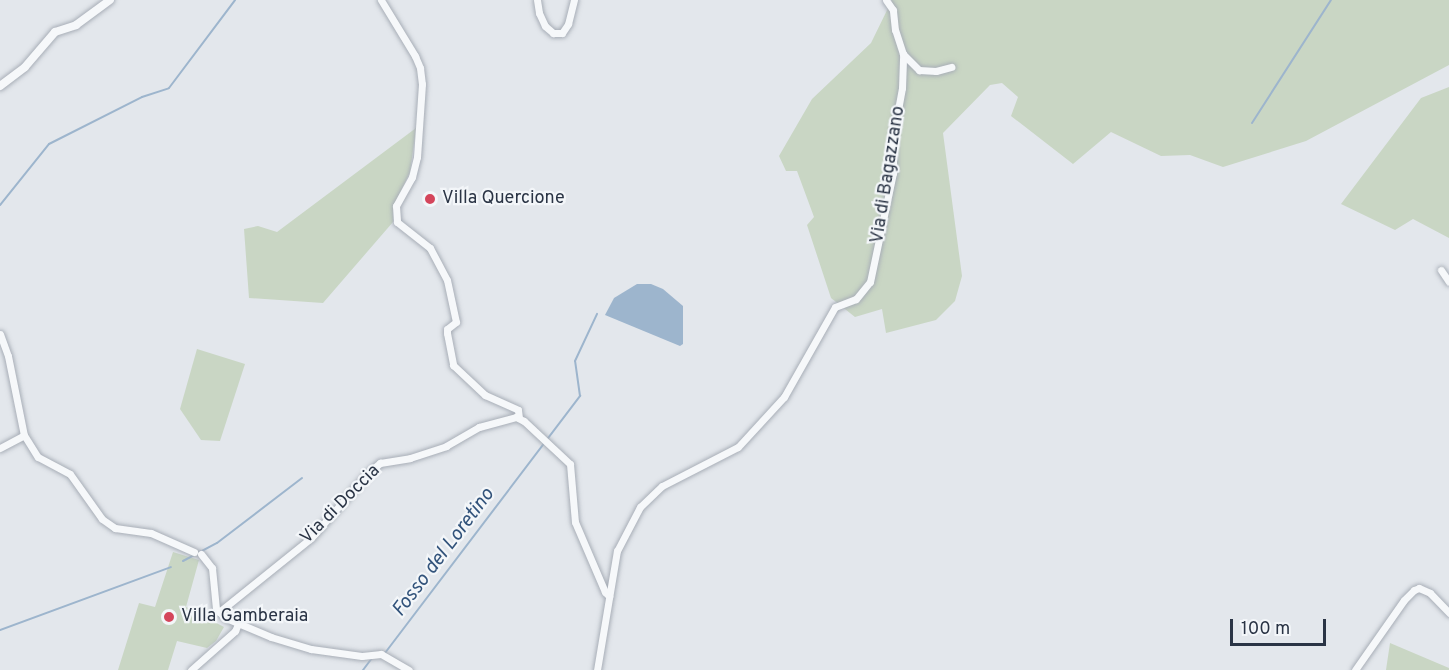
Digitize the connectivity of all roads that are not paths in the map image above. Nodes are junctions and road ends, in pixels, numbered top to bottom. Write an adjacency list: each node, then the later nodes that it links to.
1 (110, 0): 8 (street)
2 (381, 0): 12 (street)
3 (537, 0): 4 (street)
4 (574, 0)
5 (886, 0): 6 (street, Via di Bagazzano)
6 (903, 54): 7 (street); 15 (street, Via di Bagazzano)
7 (951, 67)
8 (0, 86)
9 (1440, 270): 10 (street)
10 (1449, 282)
11 (0, 334): 13 (street)
12 (519, 417): 15 (street); 16 (street, Via di Doccia)
13 (24, 435): 14 (street); 16 (street)
14 (0, 448)
15 (609, 596): 21 (street, Via di Bagazzano)
16 (219, 612): 18 (street)
17 (1449, 612): 22 (street)
18 (238, 624): 19 (street); 20 (street)
19 (190, 670)
20 (409, 670)
21 (597, 670)
22 (1355, 670)

